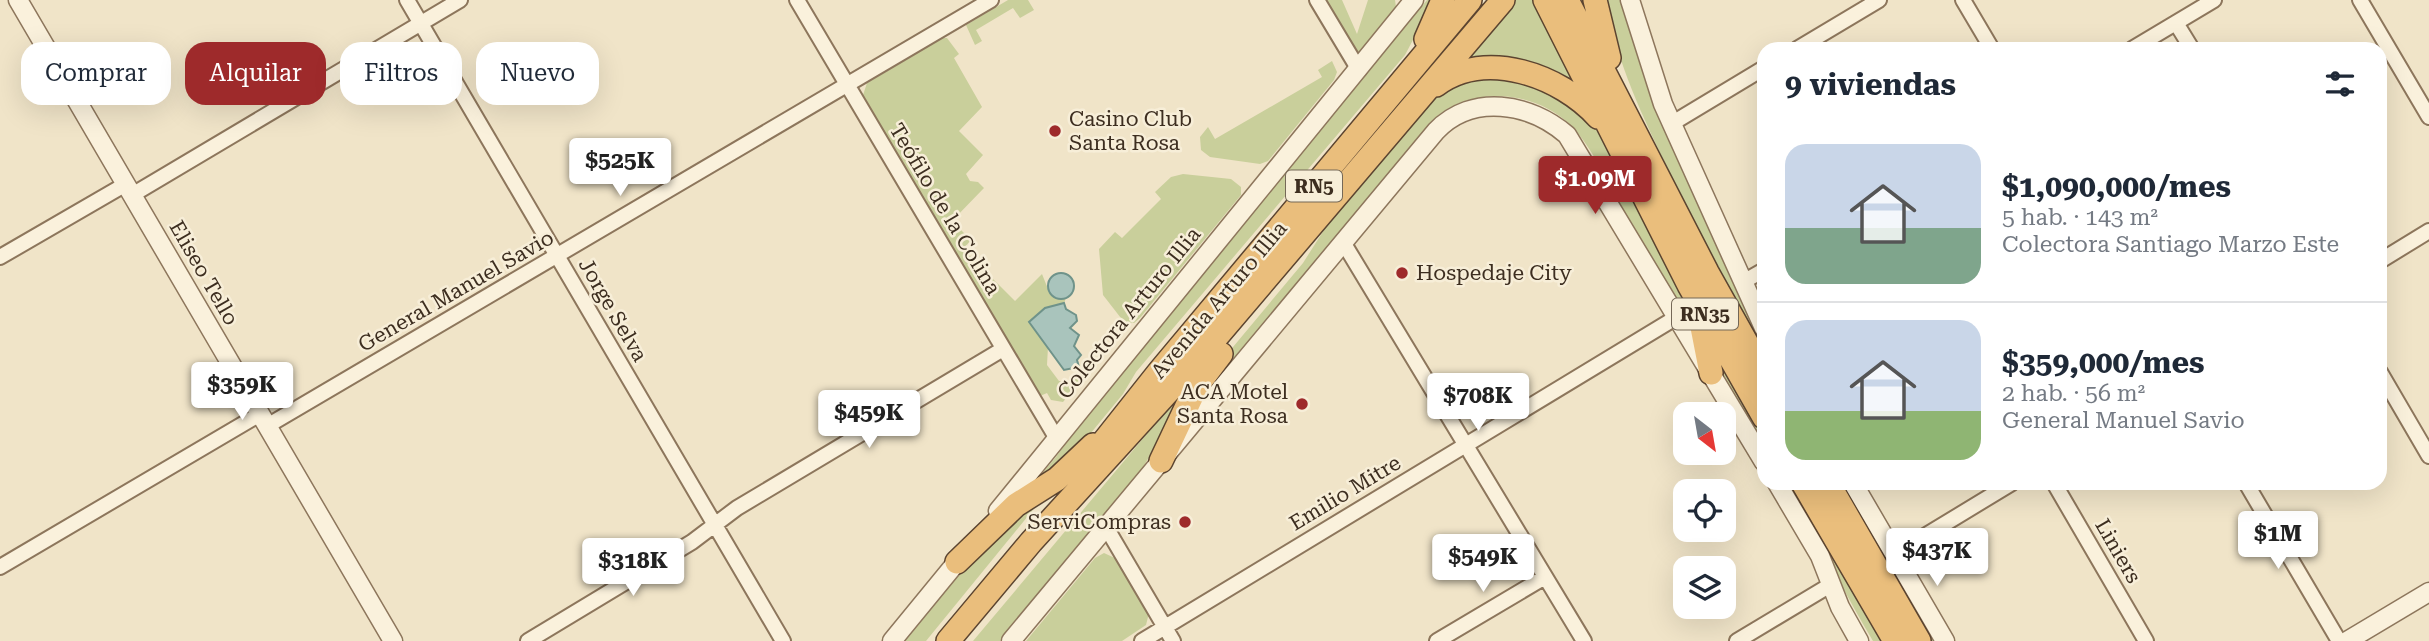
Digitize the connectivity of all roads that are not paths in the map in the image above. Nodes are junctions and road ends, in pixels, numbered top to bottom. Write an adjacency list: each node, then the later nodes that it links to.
1 (18, 0): 35 (street, Eliseo Tello)
2 (407, 0): 19 (street, Jorge Selva)
3 (460, 0): 19 (street)
4 (797, 0): 29 (street, Teófilo de la Colina)
5 (991, 0): 29 (street, General Manuel Savio)
6 (1317, 0): 27 (street)
7 (1414, 0): 27 (street, Colectora Arturo Illia)
8 (1443, 0): 30 (highway)
9 (1470, 0): 30 (highway, Avenida Arturo Illia / RN5)
10 (1503, 0): 31 (highway, Avenida Arturo Illia / RN5)
11 (1545, 0): 34 (highway, RN35)
12 (1567, 0): 37 (highway, RN35)
13 (1595, 0): 37 (highway)
14 (1630, 0): 33 (street)
15 (1879, 0): 21 (street)
16 (1963, 0): 22 (street)
17 (2214, 0): 20 (street)
18 (2360, 0): 25 (street)
19 (421, 23): 35 (street); 40 (street, Jorge Selva)
20 (2176, 23): 23 (street); 24 (street)
21 (1809, 42)
22 (1988, 42)
23 (2144, 42)
24 (2188, 42)
25 (2385, 42)
26 (2387, 46): 32 (street)
27 (1359, 70): 54 (street, Colectora Arturo Illia)
28 (1757, 72): 33 (street)
29 (847, 85): 40 (street, General Manuel Savio); 47 (street, Teófilo de la Colina)
30 (1390, 96): 52 (highway, Avenida Arturo Illia / RN5)
31 (1413, 106): 34 (highway); 36 (highway, Avenida Arturo Illia / RN5)
32 (2429, 117)
33 (1671, 124): 44 (street)
34 (1626, 160): 37 (highway, RN35)
35 (129, 189): 41 (street); 53 (street, Eliseo Tello)
36 (1340, 192): 58 (highway); 68 (highway, Avenida Arturo Illia / RN5)
37 (1659, 203): 48 (highway, RN35); 49 (highway); 51 (highway, RN35)
38 (2429, 231): 42 (street)
39 (1343, 242): 46 (street); 55 (street); 58 (street)
40 (557, 256): 53 (street, General Manuel Savio); 66 (street, Jorge Selva)
41 (0, 257)
42 (2387, 257)
43 (1757, 274): 44 (street)
44 (1743, 282): 45 (street)
45 (1757, 313)
46 (1677, 317): 49 (street); 55 (street, Emilio Mitre)
47 (1003, 349): 54 (street, Teófilo de la Colina); 66 (street)
48 (1757, 362)
49 (1711, 373): 56 (street)
50 (2387, 384): 57 (street)
51 (1757, 405)
52 (1125, 414): 68 (highway, Avenida Arturo Illia / RN5); 70 (highway)
53 (264, 420): 71 (street, General Manuel Savio); 76 (street, Eliseo Tello)
54 (1057, 439): 70 (street, Colectora Arturo Illia)
55 (1465, 445): 72 (street); 75 (street, Emilio Mitre)
56 (1757, 450)
57 (2429, 456)
58 (1161, 461): 67 (street)
59 (1781, 490): 73 (street)
60 (1806, 490): 88 (highway)
61 (1832, 490): 89 (highway)
62 (1857, 490): 69 (street)
63 (2000, 490): 69 (street)
64 (2058, 490): 91 (street, Liniers)
65 (2250, 490): 92 (street)
66 (715, 525): 77 (street); 78 (street, Jorge Selva)
67 (1106, 527): 75 (street); 81 (street)
68 (1031, 542): 80 (highway, Avenida Arturo Illia / RN5)
69 (1895, 554): 90 (street)
70 (957, 562): 79 (street, Colectora Arturo Illia)
71 (0, 566)
72 (1545, 577): 84 (street); 85 (street)
73 (1832, 584): 86 (street); 87 (street)
74 (2429, 592): 93 (street)
75 (1165, 627): 82 (street, Emilio Mitre); 83 (street)
76 (393, 641)
77 (528, 641)
78 (783, 641)
79 (892, 641)
80 (948, 641)
81 (1011, 641)
82 (1142, 641)
83 (1173, 641)
84 (1437, 641)
85 (1584, 641)
86 (1737, 641)
87 (1859, 641)
88 (1895, 641)
89 (1919, 641)
90 (1945, 641)
91 (2146, 641)
92 (2339, 641)
93 (2347, 641)

